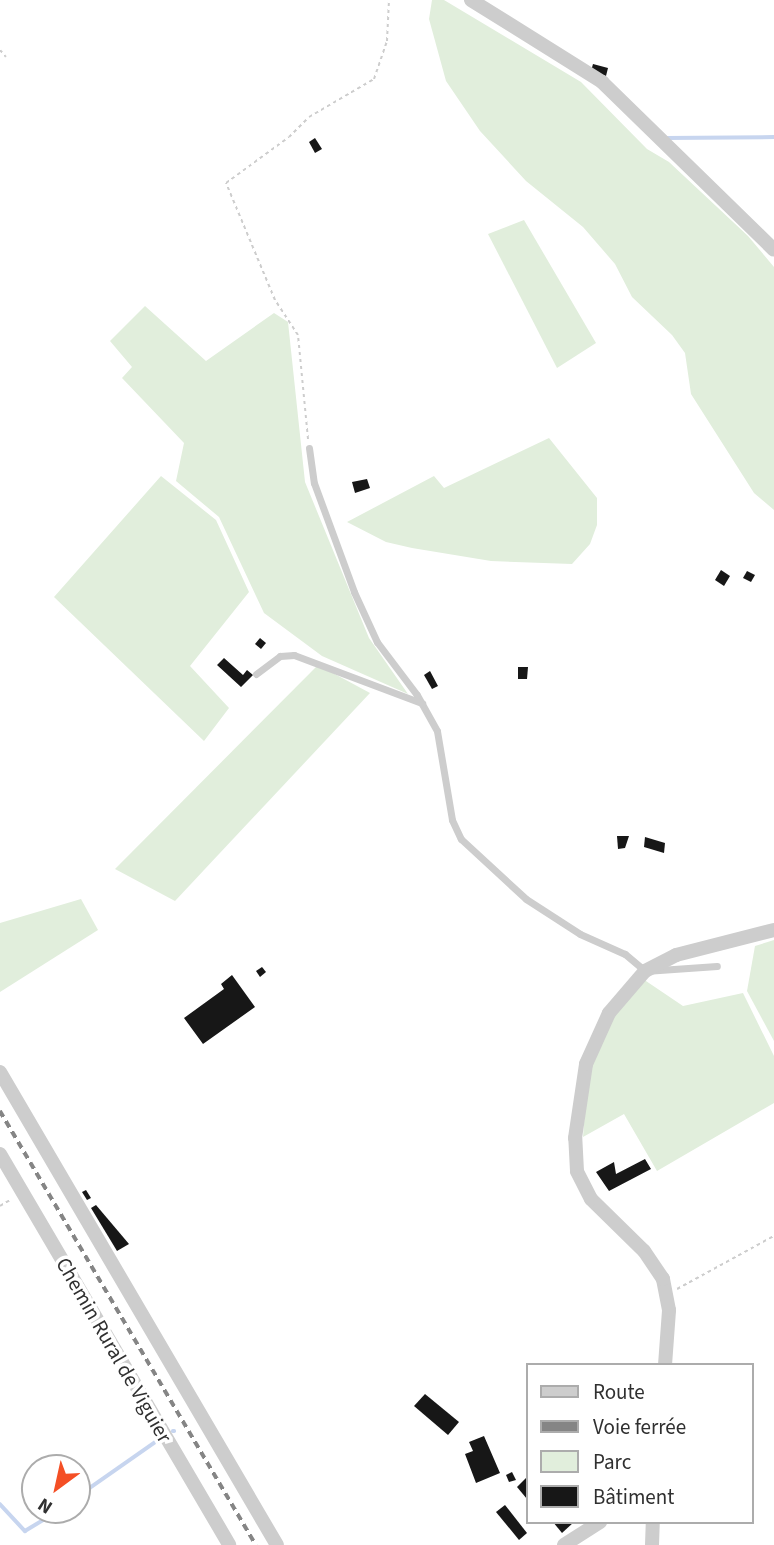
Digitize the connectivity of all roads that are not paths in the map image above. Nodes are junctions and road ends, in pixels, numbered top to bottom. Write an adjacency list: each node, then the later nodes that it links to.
1 (471, 0): 2 (street)
2 (774, 250)
3 (309, 448): 5 (lane)
4 (256, 674): 5 (lane)
5 (422, 703): 8 (lane)
6 (774, 930): 8 (street)
7 (717, 966): 8 (lane)
8 (645, 971): 11 (street)
9 (0, 1072): 15 (street)
10 (0, 1154): 14 (street, Chemin Rural de Viguier)
11 (665, 1363)
12 (597, 1524): 16 (street)
13 (653, 1524): 17 (street)
14 (229, 1545)
15 (277, 1545)
16 (564, 1545)
17 (652, 1545)

